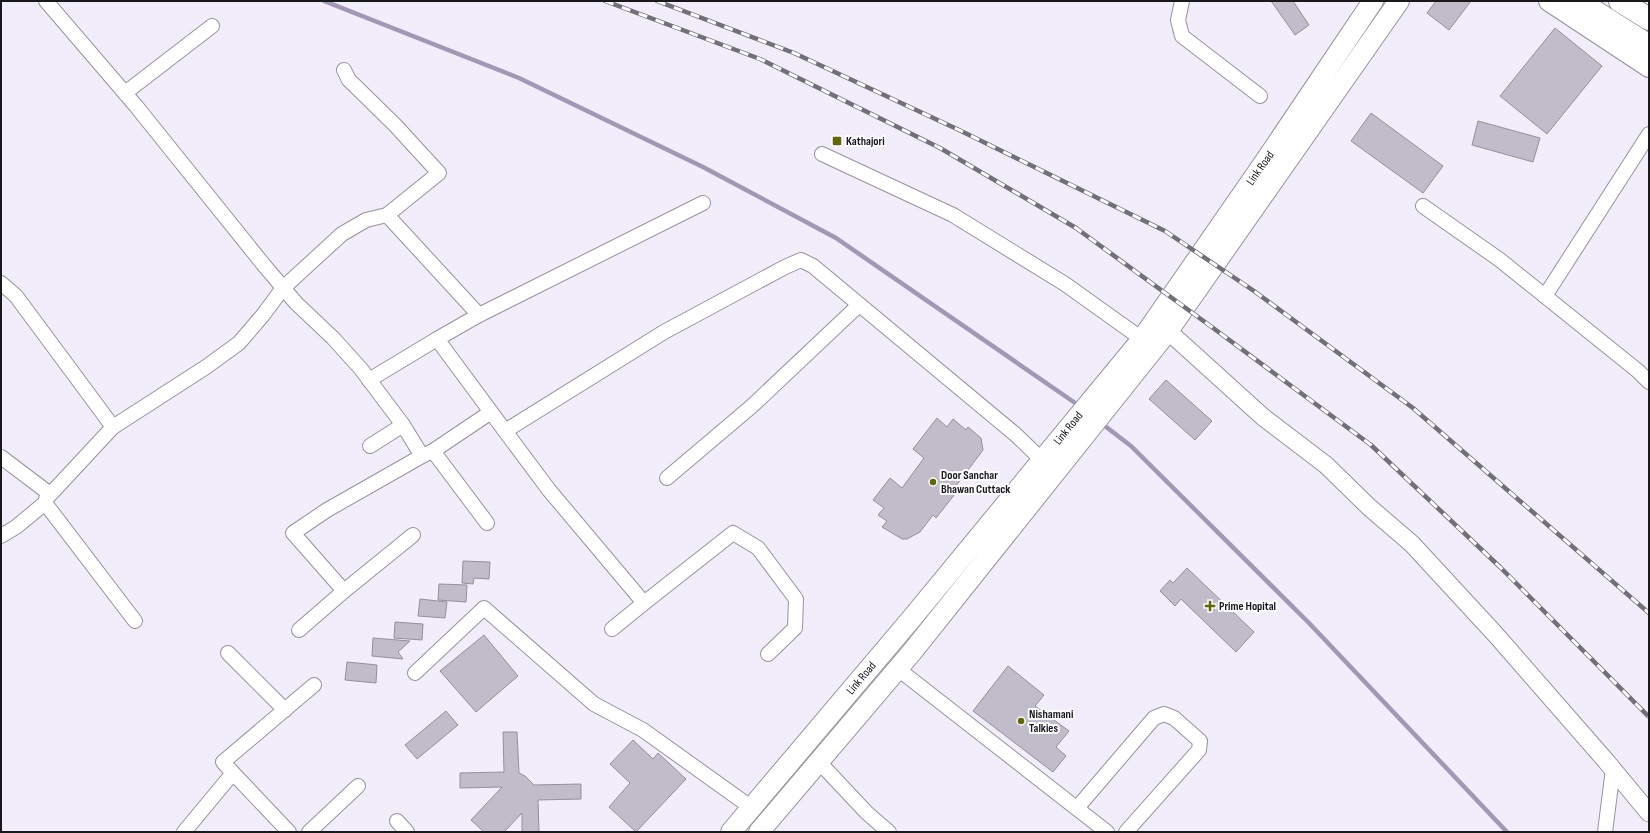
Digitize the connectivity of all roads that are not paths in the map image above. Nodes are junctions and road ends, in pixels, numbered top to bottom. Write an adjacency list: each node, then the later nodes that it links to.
1 (46, 1): 13 (street)
2 (1182, 1): 14 (street)
3 (1373, 1): 27 (main road, Link Road)
4 (1399, 1): 25 (main road, Link Road)
5 (1549, 1): 11 (main road)
6 (1578, 1): 10 (highway)
7 (1620, 1): 8 (highway)
8 (1649, 19)
9 (212, 26): 13 (street)
10 (1649, 46)
11 (1649, 68)
12 (344, 70): 19 (street)
13 (125, 93): 21 (street)
14 (1260, 96)
15 (1649, 134): 22 (street)
16 (822, 154): 27 (street)
17 (703, 203): 24 (street)
18 (1423, 206): 22 (street)
19 (387, 216): 21 (street); 24 (street)
20 (1, 283): 33 (street)
21 (284, 288): 28 (street); 33 (street)
22 (1545, 296): 29 (street)
23 (859, 304): 34 (street); 39 (street); 40 (street)
24 (479, 315): 26 (street)
25 (1168, 331): 30 (main road, Link Road); 57 (street)
26 (437, 339): 28 (street); 31 (street)
27 (1142, 339): 30 (main road, Link Road)
28 (369, 380): 32 (street)
29 (1649, 382)
30 (1100, 403): 35 (main road, Link Road)
31 (491, 412): 34 (street); 37 (street)
32 (403, 425): 36 (street); 37 (street)
33 (113, 427): 41 (street)
34 (505, 431): 46 (street)
35 (1072, 437): 39 (main road, Link Road); 52 (main road, Link Road)
36 (370, 446)
37 (428, 454): 42 (street); 45 (street)
38 (1, 457): 41 (street)
39 (1042, 460): 60 (main road, Link Road)
40 (667, 478)
41 (48, 498): 44 (street); 47 (street)
42 (486, 523)
43 (413, 535): 45 (street)
44 (1, 536)
45 (344, 591): 49 (street)
46 (644, 603): 48 (street); 51 (street)
47 (135, 621)
48 (612, 629)
49 (299, 630)
50 (228, 653): 55 (street)
51 (768, 654)
52 (898, 669): 56 (main road, Link Road); 61 (street)
53 (414, 673): 60 (street)
54 (314, 685): 55 (street)
55 (285, 710): 58 (street)
56 (820, 763): 69 (main road, Link Road); 70 (street)
57 (1613, 769): 62 (street); 73 (street)
58 (233, 773): 64 (street); 65 (street)
59 (358, 786): 66 (street)
60 (752, 808): 68 (main road, Link Road)
61 (1077, 808): 71 (street); 72 (street)
62 (1649, 813)
63 (397, 822): 67 (street)
64 (184, 832)
65 (289, 832)
66 (309, 832)
67 (407, 832)
68 (731, 832)
69 (760, 832)
70 (889, 832)
71 (1107, 832)
72 (1126, 832)
73 (1605, 832)

